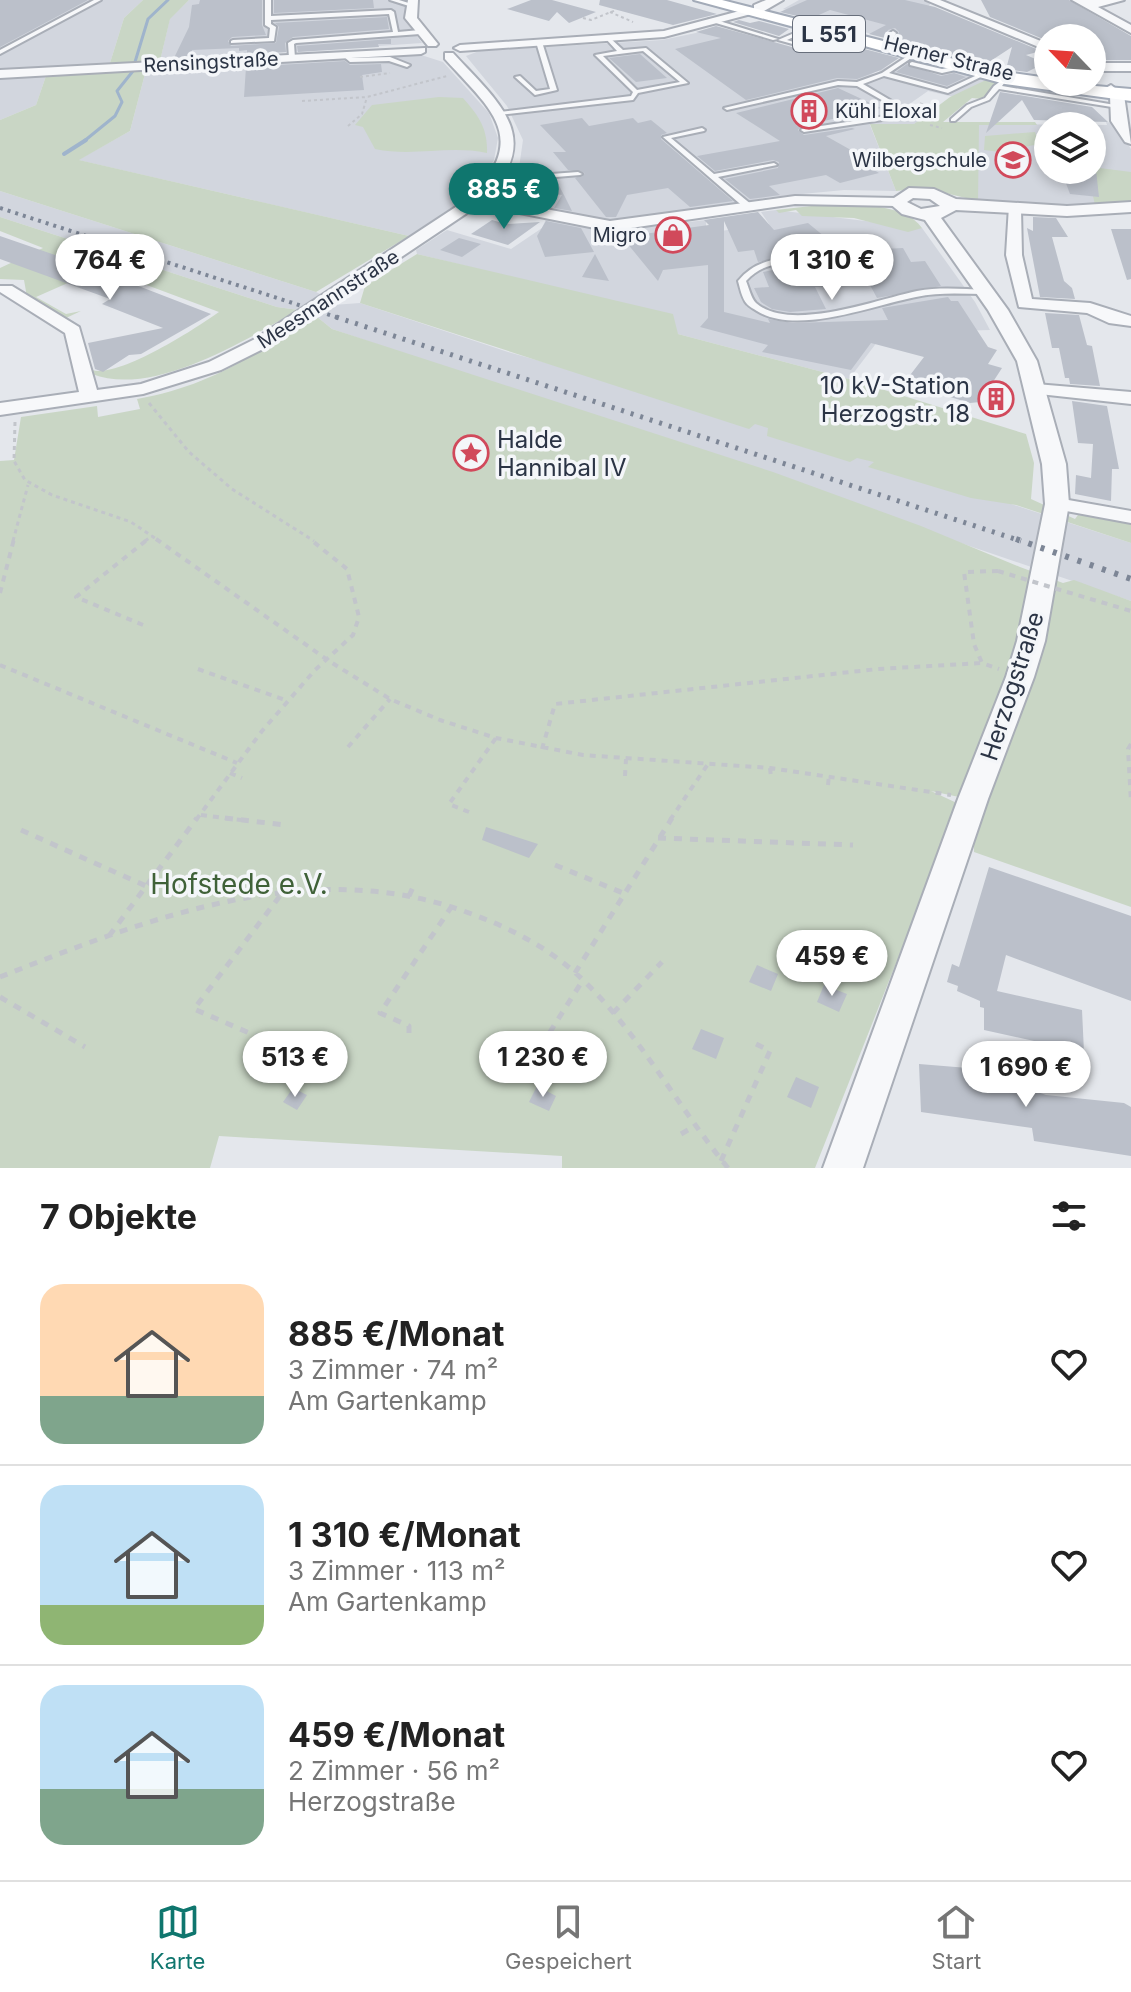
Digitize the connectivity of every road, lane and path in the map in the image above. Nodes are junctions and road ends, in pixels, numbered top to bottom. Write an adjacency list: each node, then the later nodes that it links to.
1 (98, 0): 30 (lane)
2 (268, 0): 15 (lane)
3 (393, 0): 8 (lane)
4 (702, 0): 11 (main road, Herner Straße / L 551)
5 (777, 0): 11 (street)
6 (931, 0): 12 (street)
7 (1119, 0): 9 (street)
8 (412, 3): 21 (street)
9 (1082, 3): 20 (street)
10 (969, 4): 12 (street)
11 (746, 6): 18 (street, Rensingstraße); 19 (main road, Herner Straße / L 551); 34 (main road, Herner Straße / L 551)
12 (952, 8): 27 (street)
13 (616, 10): 14 (path)
14 (610, 12): 16 (path); 17 (path)
15 (268, 18): 22 (lane); 25 (lane)
16 (583, 18)
17 (622, 19)
18 (711, 23): 23 (street, Rensingstraße); 24 (lane)
19 (808, 29): 29 (lane); 34 (main road, Herner Straße / L 551)
20 (1131, 30)
21 (420, 32): 22 (lane); 28 (street)
22 (396, 34): 35 (lane)
23 (609, 39): 26 (street, Rensingstraße); 32 (lane)
24 (775, 39)
25 (233, 42)
26 (539, 42): 31 (street, Rensingstraße); 45 (lane)
27 (1034, 42)
28 (426, 47): 31 (street, Rensingstraße); 33 (street, Rensingstraße)
29 (809, 48)
30 (0, 52)
31 (454, 52): 55 (street, Meesmannstraße)
32 (622, 52): 50 (lane); 50 (lane)
33 (345, 55): 35 (street, Rensingstraße); 36 (lane)
34 (914, 57): 38 (main road, Herner Straße / L 551); 39 (lane); 39 (lane); 42 (lane); 46 (main road, Herner Straße / L 551)
35 (292, 58): 41 (street, Rensingstraße)
36 (407, 65)
37 (1131, 67): 49 (street)
38 (962, 68): 39 (lane); 46 (main road, Herner Straße / L 551)
39 (942, 71)
40 (395, 72): 44 (path)
41 (0, 74)
42 (884, 74): 46 (lane); 48 (lane)
43 (447, 76): 51 (path)
44 (360, 77)
45 (518, 77)
46 (997, 77): 47 (main road, Herner Straße / L 551); 49 (main road, Herner Straße / L 551); 56 (lane)
47 (1034, 79)
48 (858, 84): 54 (lane); 60 (lane)
49 (1109, 86): 61 (street)
50 (636, 92): 55 (lane)
51 (367, 97): 52 (path); 57 (path)
52 (302, 101)
53 (920, 103): 58 (path)
54 (727, 108)
55 (500, 114): 65 (street, Meesmannstraße)
56 (953, 120)
57 (348, 126)
58 (942, 128)
59 (702, 130): 64 (lane)
60 (804, 130)
61 (1131, 139)
62 (774, 165): 64 (lane)
63 (578, 174): 65 (lane)
64 (713, 176): 69 (lane)
65 (497, 180): 66 (street, Meesmannstraße)
66 (476, 200): 69 (street); 77 (street, Meesmannstraße)
67 (897, 202): 68 (street); 69 (street); 72 (street)
68 (950, 204): 71 (street); 72 (street)
69 (749, 207)
70 (1131, 207): 71 (street)
71 (1014, 209): 76 (street)
72 (930, 215): 75 (street, Herzogstraße)
73 (805, 258): 75 (lane)
74 (6, 289): 79 (street)
75 (985, 292): 78 (street, Herzogstraße)
76 (1131, 321)
77 (143, 389): 79 (street, Meesmannstraße); 91 (path)
78 (1036, 389): 80 (street); 83 (street, Herzogstraße)
79 (90, 398): 81 (street, Meesmannstraße)
80 (1131, 398)
81 (8, 408): 82 (path)
82 (28, 485): 85 (path); 86 (path)
83 (1057, 504): 84 (street); 95 (street, Herzogstraße)
84 (1131, 517)
85 (152, 536): 90 (path); 91 (path)
86 (15, 539): 87 (path); 88 (path)
87 (5, 540)
88 (0, 593)
89 (1131, 611): 92 (path, bridge)
90 (143, 625)
91 (329, 661): 96 (path); 97 (path)
92 (982, 663): 95 (path); 101 (path)
93 (0, 665): 103 (path)
94 (198, 669): 97 (path)
95 (1020, 677): 112 (street, Herzogstraße)
96 (390, 699): 98 (path); 100 (path)
97 (288, 701): 103 (path)
98 (496, 738): 101 (path); 114 (path)
99 (1131, 744): 113 (path)
100 (348, 747)
101 (542, 749): 102 (path)
102 (626, 759): 104 (path); 107 (path)
103 (237, 763): 106 (path)
104 (708, 764): 105 (path); 118 (path)
105 (770, 768): 108 (path); 109 (path)
106 (230, 773): 110 (path); 115 (path)
107 (625, 776)
108 (829, 776): 111 (path); 112 (path)
109 (771, 777)
110 (242, 778)
111 (828, 785)
112 (973, 799): 143 (street, Herzogstraße)
113 (1131, 802)
114 (469, 812)
115 (201, 815): 116 (path); 121 (path)
116 (285, 825)
117 (21, 830): 121 (path)
118 (658, 838): 119 (path); 124 (path)
119 (853, 845)
120 (555, 865): 124 (path)
121 (146, 886): 127 (path)
122 (413, 887): 125 (path)
123 (285, 891): 125 (path); 127 (path); 136 (path)
124 (623, 893): 129 (path)
125 (409, 896): 126 (path)
126 (452, 906): 129 (path); 134 (path)
127 (107, 938): 130 (path)
128 (662, 962): 133 (path)
129 (575, 973): 131 (path)
130 (0, 977)
131 (583, 980): 133 (path); 138 (path)
132 (0, 997): 137 (path)
133 (613, 1013): 139 (path)
134 (409, 1033)
135 (756, 1044): 141 (path)
136 (277, 1045)
137 (85, 1047)
138 (524, 1073)
139 (695, 1126): 140 (path); 141 (path)
140 (681, 1134)
141 (721, 1161): 142 (path)
142 (728, 1168)
143 (843, 1168)

